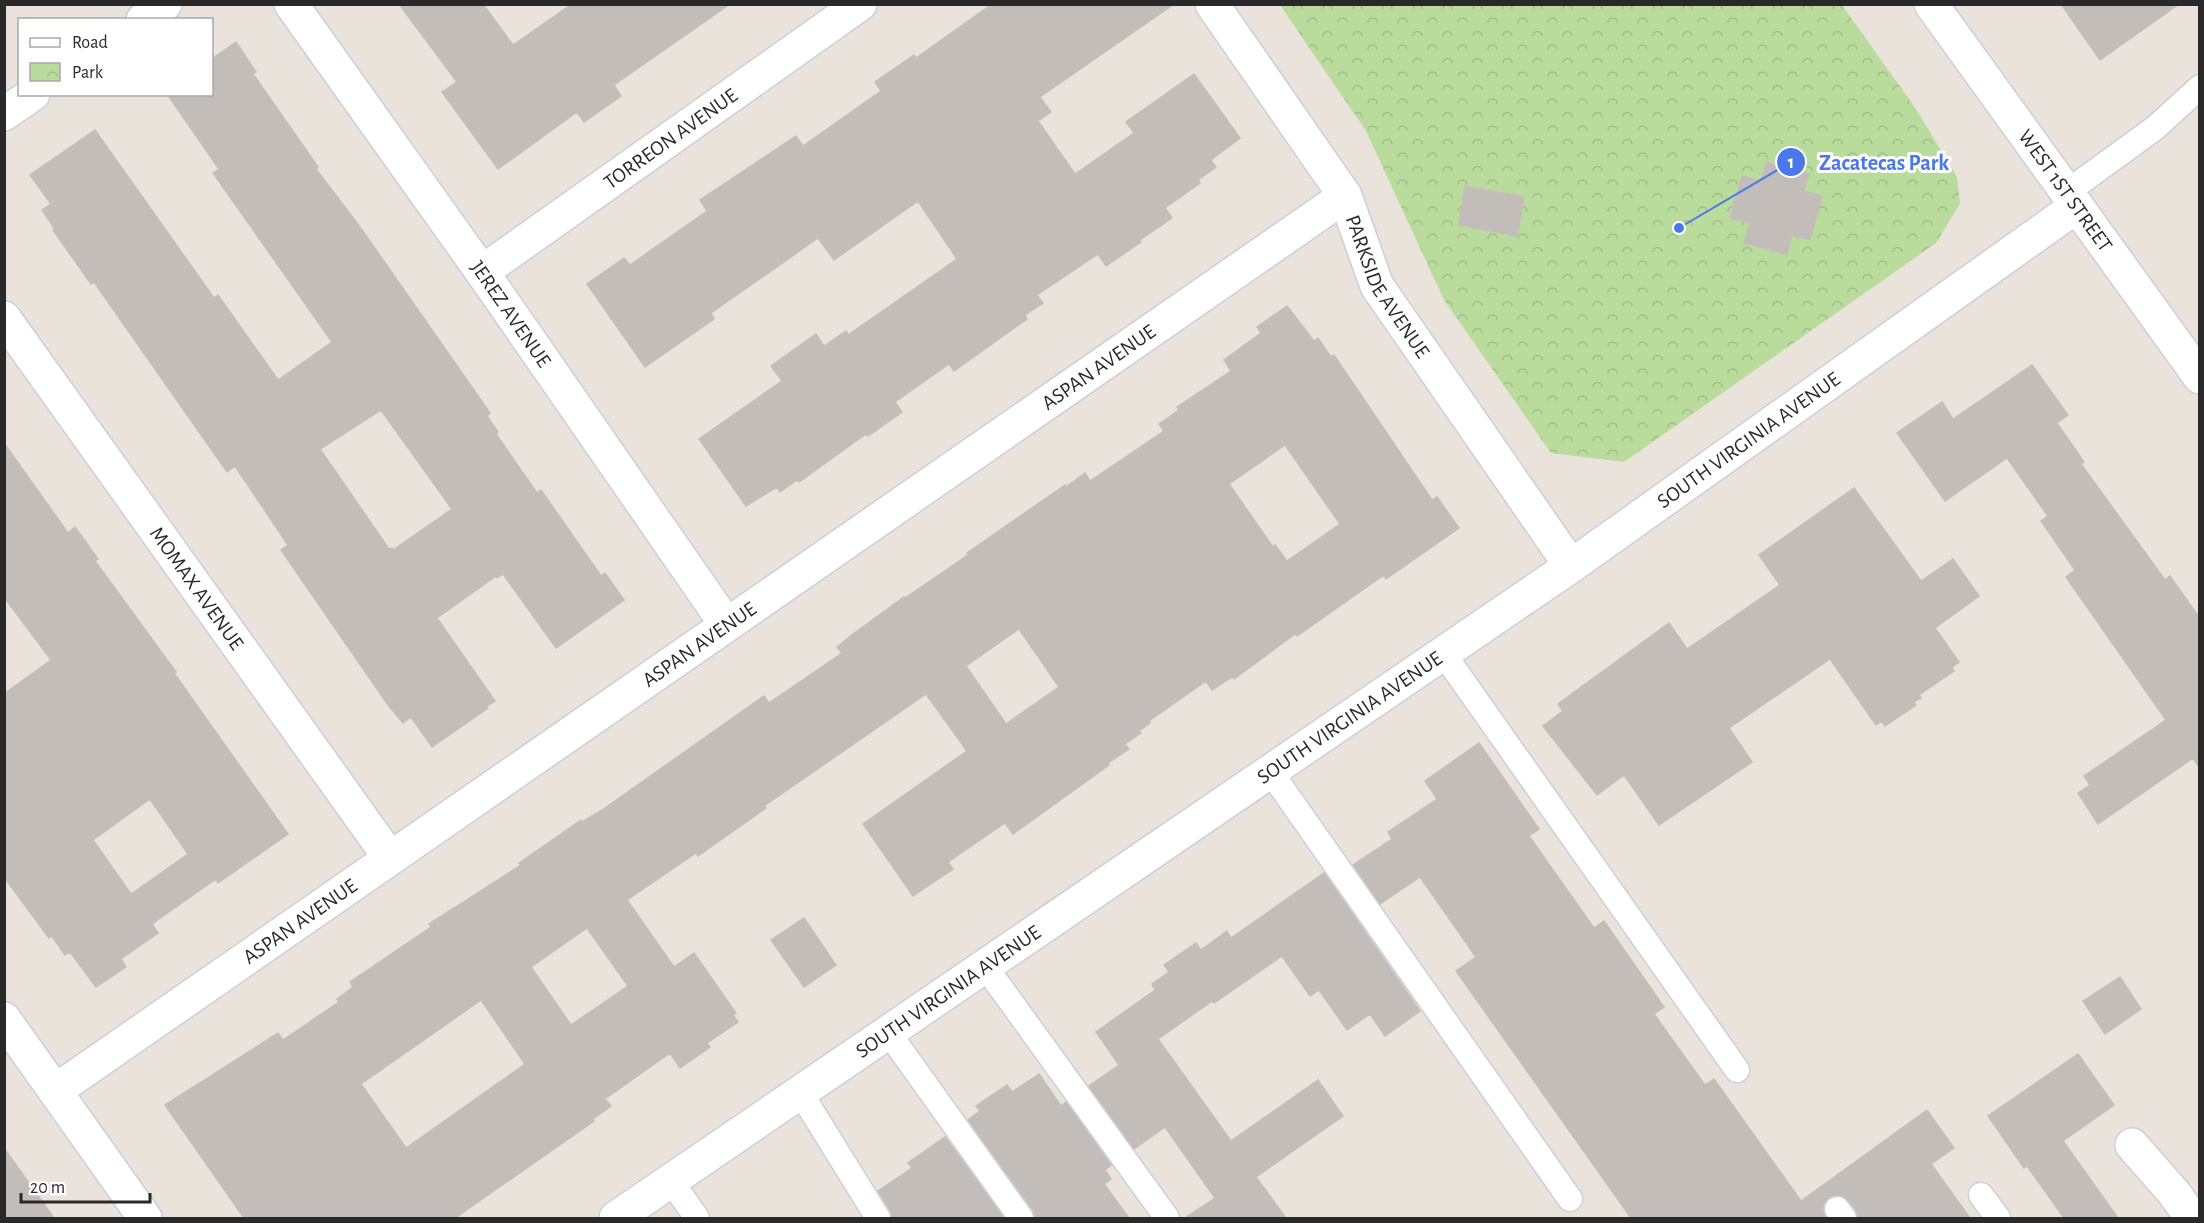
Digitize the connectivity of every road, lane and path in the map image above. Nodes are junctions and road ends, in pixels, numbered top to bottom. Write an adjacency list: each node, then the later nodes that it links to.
1 (165, 4): 6 (street)
2 (291, 4): 12 (street, JEREZ AVENUE)
3 (860, 4): 12 (street, TORREON AVENUE)
4 (1212, 4): 10 (street, PARKSIDE AVENUE)
5 (1931, 4): 11 (street, WEST 1ST STREET)
6 (146, 18)
7 (2199, 87): 11 (lane)
8 (30, 96): 9 (street)
9 (4, 114)
10 (1344, 196): 15 (street, PARKSIDE AVENUE); 16 (street, ASPAN AVENUE)
11 (2072, 199): 14 (street, WEST 1ST STREET); 15 (street, SOUTH VIRGINIA AVENUE)
12 (482, 272): 16 (street, JEREZ AVENUE)
13 (4, 318): 19 (street, MOMAX AVENUE)
14 (2199, 377)
15 (1571, 566): 17 (street, SOUTH VIRGINIA AVENUE)
16 (726, 624): 19 (street, ASPAN AVENUE)
17 (1443, 653): 18 (street, SOUTH VIRGINIA AVENUE); 23 (lane)
18 (1270, 771): 20 (street, SOUTH VIRGINIA AVENUE); 29 (lane)
19 (390, 858): 24 (street, ASPAN AVENUE)
20 (986, 966): 22 (street, SOUTH VIRGINIA AVENUE); 35 (lane)
21 (4, 1019): 24 (street)
22 (888, 1032): 25 (street, SOUTH VIRGINIA AVENUE); 34 (lane)
23 (1737, 1070)
24 (55, 1090): 30 (street)
25 (800, 1092): 27 (street, SOUTH VIRGINIA AVENUE); 33 (lane)
26 (2132, 1145): 37 (street)
27 (671, 1181): 31 (street, SOUTH VIRGINIA AVENUE); 32 (lane)
28 (1981, 1195): 36 (lane)
29 (1570, 1198)
30 (145, 1218)
31 (616, 1218)
32 (697, 1218)
33 (878, 1218)
34 (1021, 1218)
35 (1167, 1218)
36 (1998, 1218)
37 (2192, 1218)

